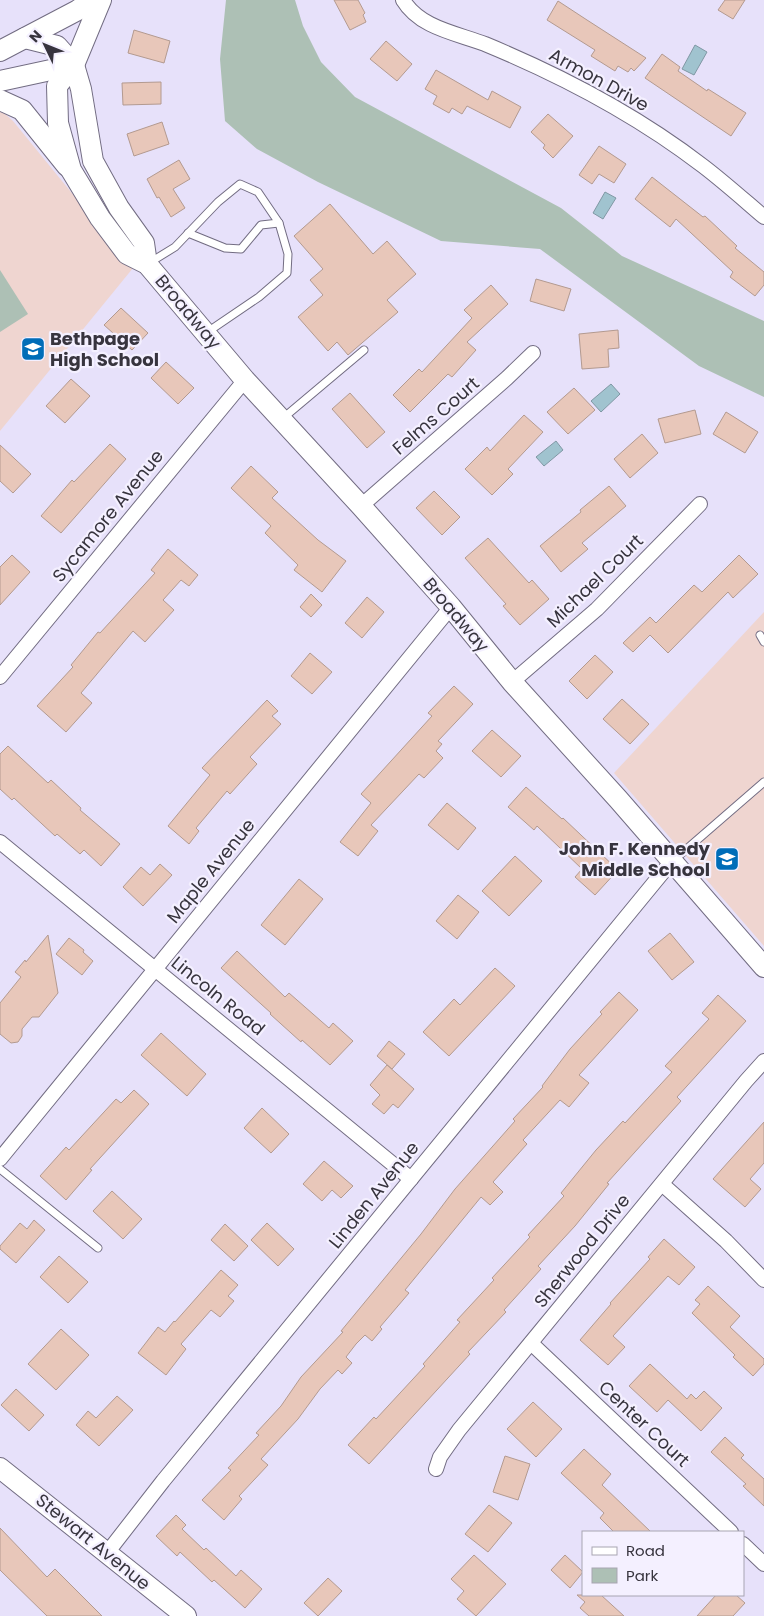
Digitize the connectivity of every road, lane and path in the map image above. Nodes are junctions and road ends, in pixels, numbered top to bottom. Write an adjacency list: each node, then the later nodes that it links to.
1 (92, 0): 4 (main road)
2 (101, 0): 6 (main road, Broadway)
3 (403, 0): 10 (street, Armon Drive)
4 (24, 38): 5 (main road); 6 (main road)
5 (0, 51)
6 (74, 65): 7 (main road); 9 (main road, Broadway); 13 (main road, Broadway)
7 (0, 81)
8 (0, 100): 9 (main road)
9 (71, 170): 13 (main road, Broadway)
10 (764, 218)
11 (279, 223): 12 (lane); 12 (lane); 14 (lane)
12 (188, 233): 13 (lane)
13 (147, 264): 14 (main road, Broadway)
14 (206, 333): 17 (main road, Broadway)
15 (364, 350): 18 (lane)
16 (533, 352): 20 (street, Felms Court)
17 (245, 380): 18 (main road, Broadway); 24 (street, Sycamore Avenue)
18 (282, 420): 20 (main road, Broadway)
19 (700, 504): 25 (street, Michael Court)
20 (361, 506): 21 (main road, Broadway)
21 (450, 606): 25 (main road, Broadway); 30 (street, Maple Avenue)
22 (760, 635): 23 (lane)
23 (764, 642)
24 (0, 677)
25 (512, 682): 28 (main road, Broadway)
26 (764, 782): 28 (lane)
27 (0, 842): 30 (street, Lincoln Road)
28 (672, 861): 29 (main road, Broadway); 34 (street, Linden Avenue)
29 (764, 967)
30 (155, 969): 32 (street, Maple Avenue); 34 (street, Lincoln Road)
31 (764, 1061): 35 (street, Sherwood Drive)
32 (0, 1159)
33 (0, 1170): 36 (lane)
34 (411, 1179): 43 (street, Linden Avenue)
35 (662, 1184): 37 (street); 38 (street, Sherwood Drive)
36 (98, 1248)
37 (764, 1280)
38 (531, 1343): 40 (street, Sherwood Drive); 41 (street, Center Court)
39 (0, 1468): 43 (main road, Stewart Avenue)
40 (436, 1469)
41 (730, 1531)
42 (744, 1545): 44 (street)
43 (107, 1553): 45 (main road, Stewart Avenue)
44 (764, 1564)
45 (186, 1616)

